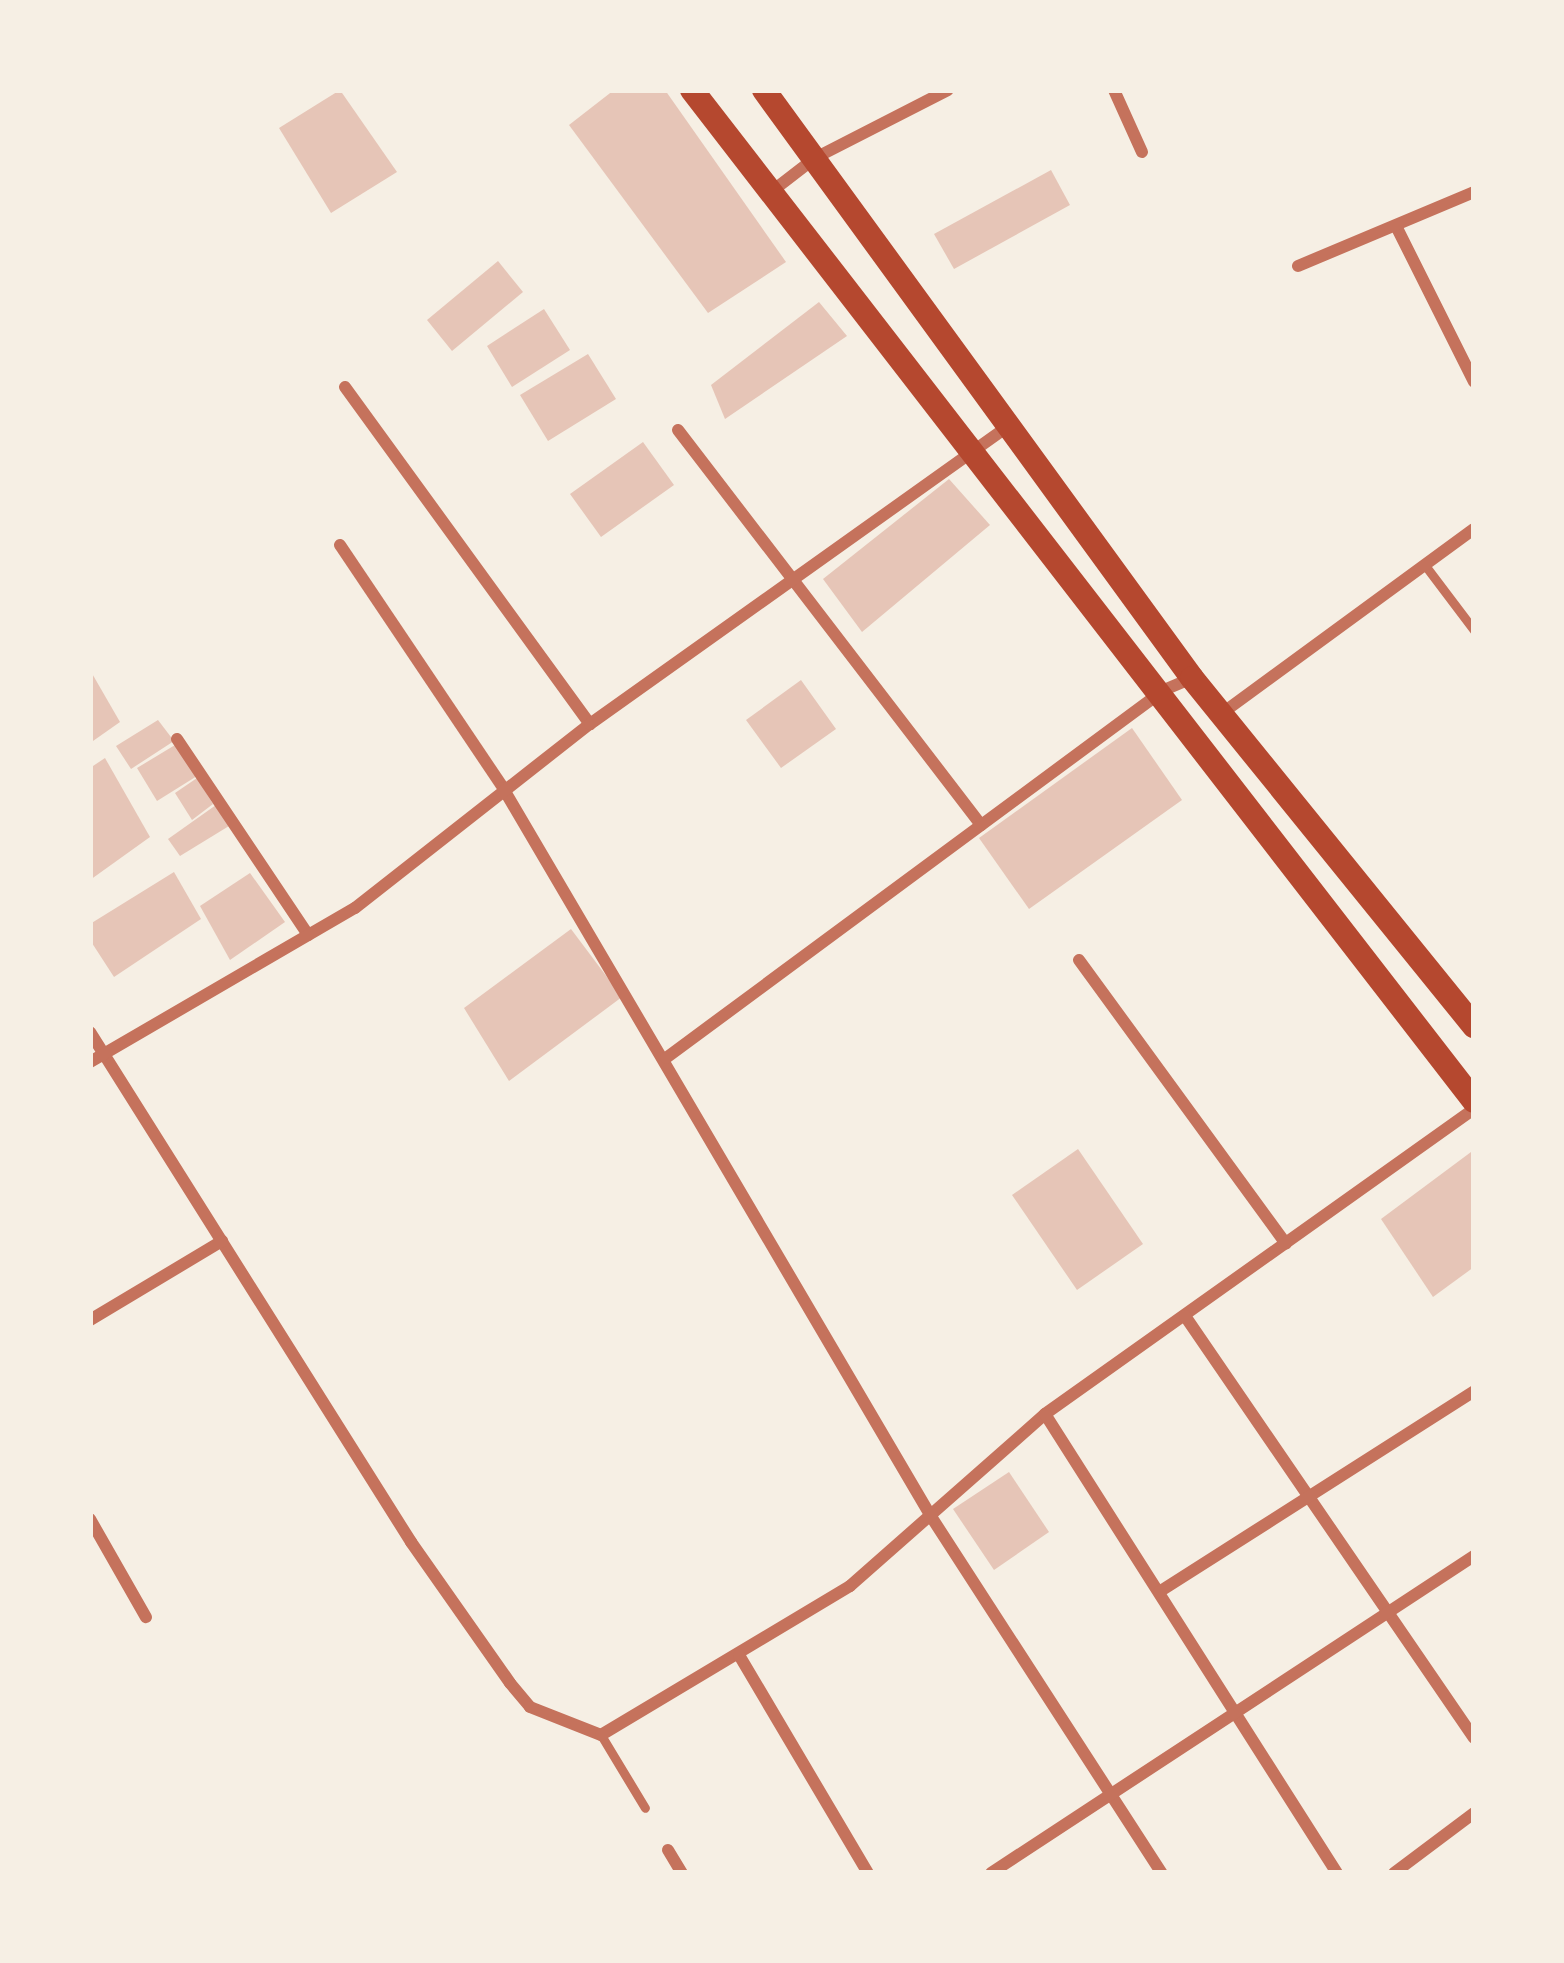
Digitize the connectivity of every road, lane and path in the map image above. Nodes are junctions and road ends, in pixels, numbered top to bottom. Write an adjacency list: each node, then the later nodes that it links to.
1 (692, 90): 8 (main road)
2 (764, 90): 6 (main road)
3 (948, 90): 6 (street)
4 (1114, 90): 5 (street)
5 (1142, 152)
6 (815, 158): 8 (street); 13 (main road)
7 (1474, 192): 9 (street)
8 (770, 193): 15 (main road)
9 (1397, 228): 10 (street); 11 (street)
10 (1298, 266)
11 (1474, 382)
12 (345, 387): 24 (street)
13 (1012, 424): 15 (street); 21 (main road)
14 (678, 430): 19 (street)
15 (966, 452): 19 (street); 22 (main road)
16 (1474, 529): 18 (street)
17 (340, 545): 26 (street)
18 (1424, 564): 20 (lane); 23 (street)
19 (794, 576): 24 (street); 27 (street)
20 (1474, 630)
21 (1192, 678): 22 (street); 23 (main road)
22 (1164, 690): 27 (street); 34 (main road)
23 (1222, 714): 30 (main road)
24 (590, 724): 26 (street)
25 (177, 739): 28 (street)
26 (503, 788): 28 (street); 33 (street)
27 (981, 825): 33 (street)
28 (308, 935): 32 (street)
29 (1079, 960): 36 (street)
30 (1474, 1026)
31 (90, 1032): 32 (street)
32 (96, 1058): 35 (street)
33 (666, 1058): 42 (street)
34 (1474, 1105): 36 (street)
35 (222, 1241): 38 (street); 50 (street)
36 (1286, 1244): 37 (street)
37 (1185, 1316): 40 (street); 41 (street)
38 (90, 1320)
39 (1474, 1391): 41 (street)
40 (1045, 1414): 42 (street); 45 (street)
41 (1311, 1499): 45 (street); 46 (street)
42 (932, 1518): 48 (street); 52 (street)
43 (90, 1519): 47 (street)
44 (1474, 1556): 46 (street)
45 (1160, 1592): 49 (street)
46 (1387, 1611): 49 (street); 51 (street)
47 (146, 1617)
48 (740, 1655): 50 (street); 57 (street)
49 (1238, 1714): 52 (street); 60 (street)
50 (602, 1735): 53 (lane)
51 (1474, 1738)
52 (1111, 1793): 58 (street); 59 (street)
53 (645, 1808)
54 (1474, 1813): 61 (street)
55 (668, 1850): 56 (street)
56 (682, 1873)
57 (868, 1873)
58 (991, 1873)
59 (1162, 1873)
60 (1337, 1873)
61 (1394, 1873)

